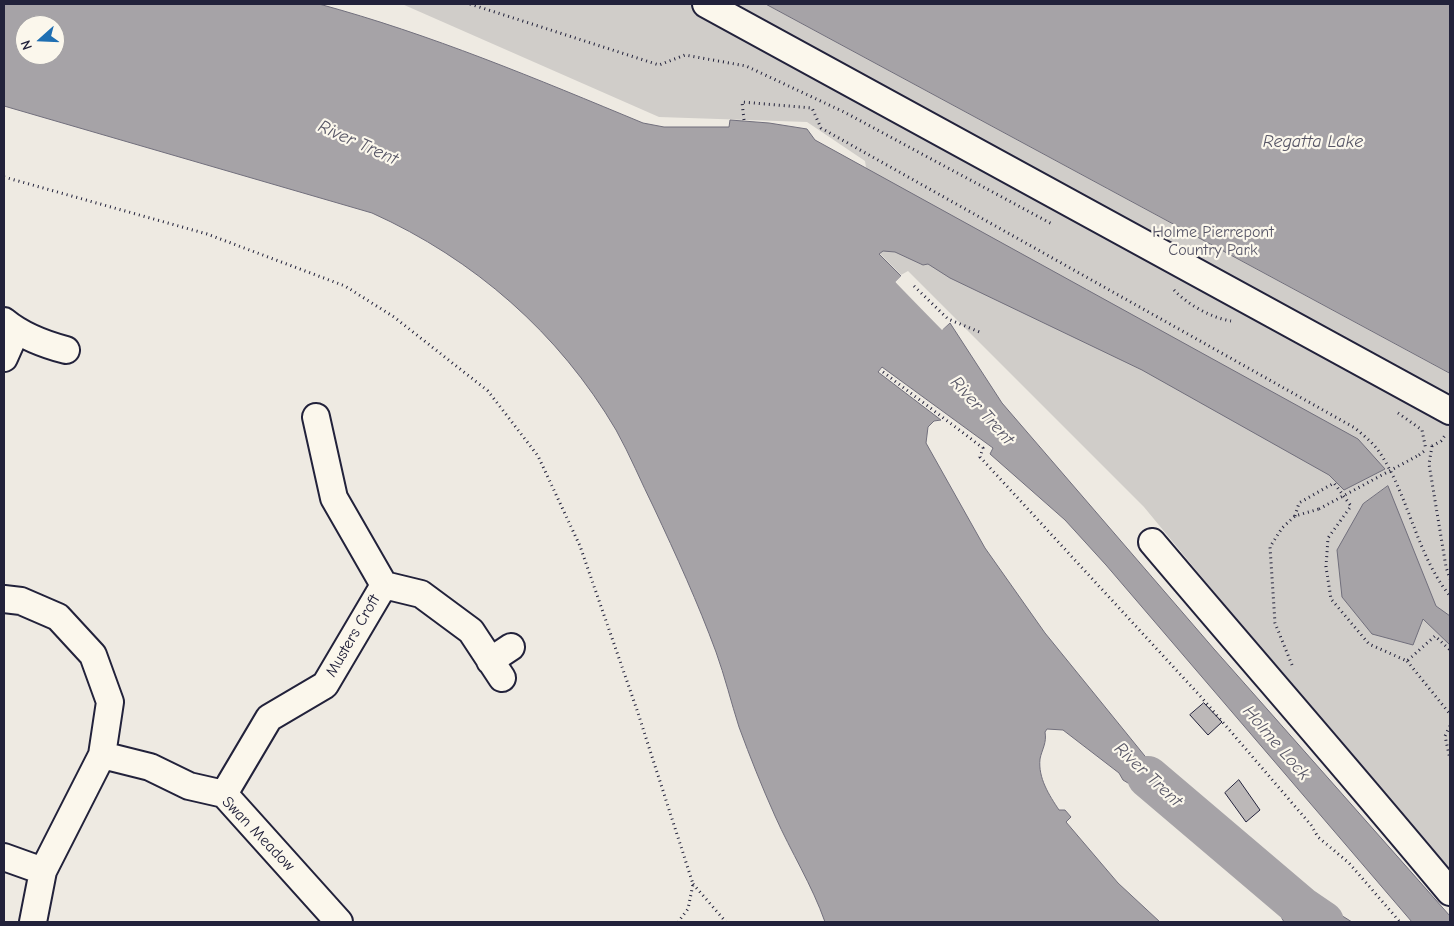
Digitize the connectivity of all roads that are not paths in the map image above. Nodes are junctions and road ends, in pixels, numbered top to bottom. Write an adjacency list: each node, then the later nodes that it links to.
1 (706, 4): 5 (street)
2 (10, 326): 3 (street); 4 (street)
3 (66, 350)
4 (4, 358)
5 (1450, 411)
6 (316, 417): 8 (street, Musters Croft)
7 (1152, 542): 15 (street)
8 (384, 585): 10 (street, Musters Croft); 12 (street, Musters Croft)
9 (4, 599): 11 (street)
10 (501, 662)
11 (102, 756): 12 (street, Swan Meadow); 14 (street)
12 (224, 794): 17 (street, Swan Meadow)
13 (4, 857): 14 (street)
14 (43, 871): 16 (street)
15 (1450, 892)
16 (33, 922)
17 (340, 922)

